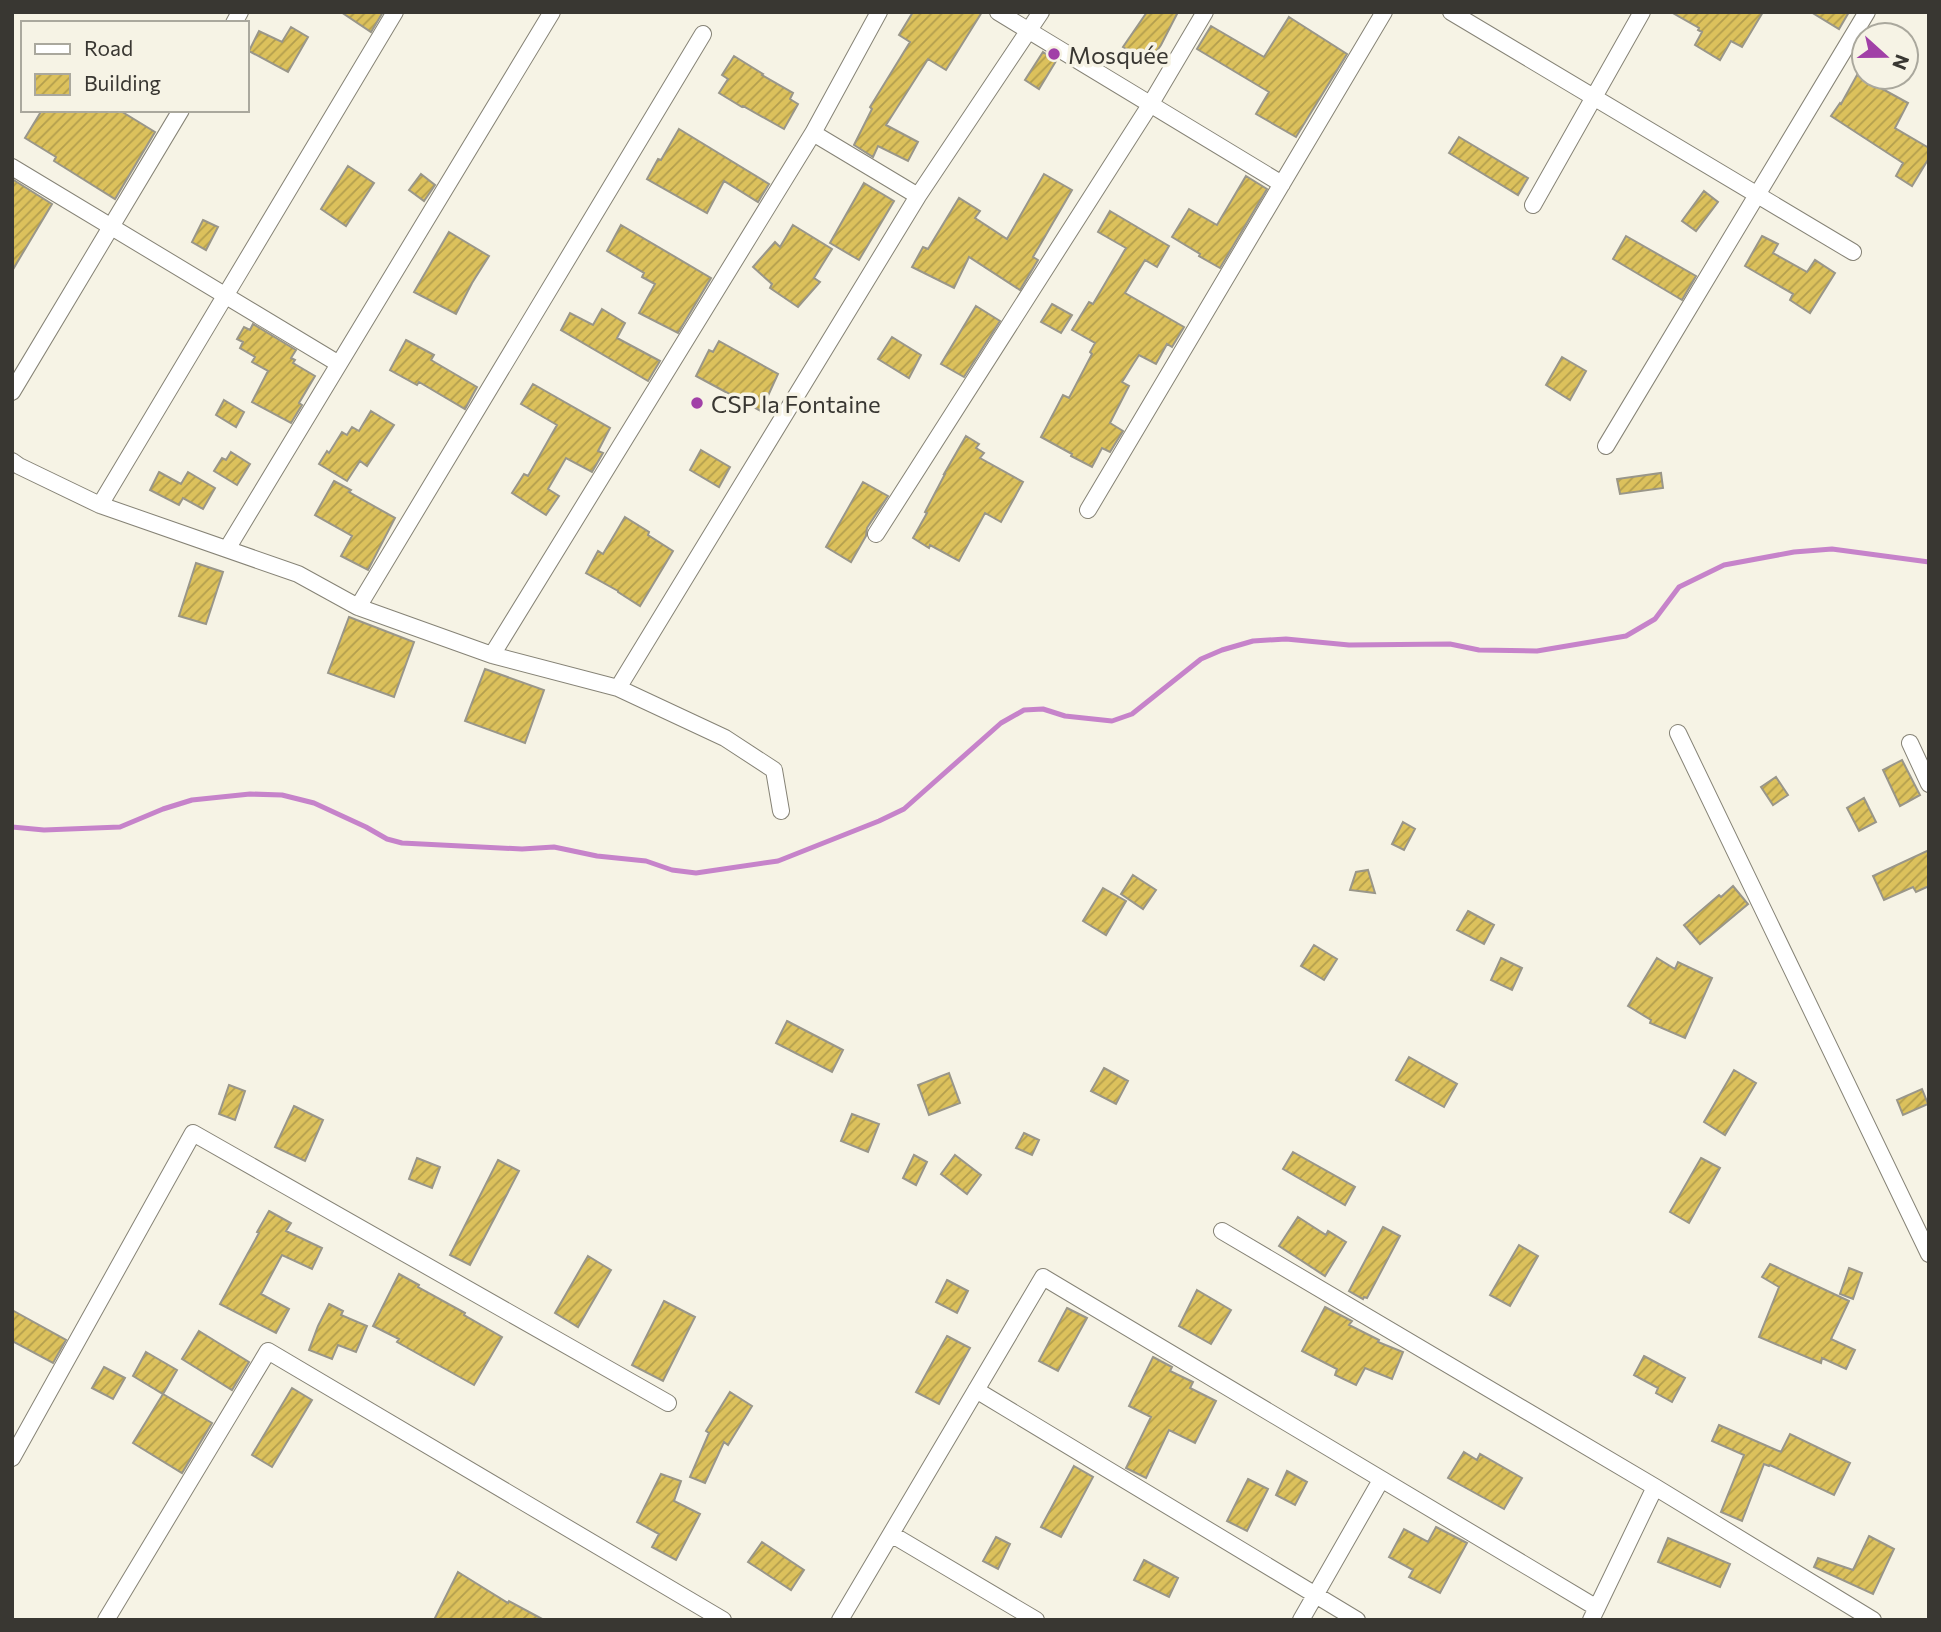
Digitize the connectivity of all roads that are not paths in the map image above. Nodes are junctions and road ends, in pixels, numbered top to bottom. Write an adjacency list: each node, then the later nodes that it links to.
1 (395, 12): 24 (street)
2 (552, 12): 25 (street)
3 (878, 12): 16 (street)
4 (998, 12): 11 (street)
5 (1041, 12): 11 (street)
6 (1205, 12): 14 (street)
7 (1384, 12): 18 (street)
8 (1451, 12): 13 (street)
9 (1642, 12): 13 (street)
10 (1867, 12): 19 (street)
11 (1029, 32): 14 (street); 20 (street)
12 (703, 34): 33 (street)
13 (1594, 98): 19 (street); 21 (street)
14 (1150, 105): 18 (street); 31 (street)
15 (180, 112): 22 (street)
16 (813, 133): 20 (street); 34 (street)
17 (12, 166): 22 (street)
18 (1282, 184): 30 (street)
19 (1757, 195): 23 (street); 27 (street)
20 (918, 196): 35 (street)
21 (1533, 205)
22 (111, 227): 24 (street); 26 (street)
23 (1853, 252)
24 (225, 296): 25 (street); 29 (street)
25 (339, 364): 32 (street)
26 (12, 392)
27 (1606, 446)
28 (12, 461): 29 (street)
29 (100, 505): 32 (street)
30 (1088, 510)
31 (876, 534)
32 (227, 549): 33 (street)
33 (358, 607): 34 (street)
34 (492, 655): 35 (street)
35 (618, 688): 39 (street)
36 (1678, 733): 41 (street)
37 (1910, 743): 38 (street)
38 (1929, 784)
39 (781, 811)
40 (1222, 1231): 46 (street)
41 (1929, 1254)
42 (976, 1390): 45 (street); 47 (street); 48 (street)
43 (668, 1403): 44 (street)
44 (12, 1458)
45 (1381, 1480): 48 (street); 49 (street)
46 (1655, 1487): 49 (street); 56 (street)
47 (891, 1534): 52 (street); 53 (street)
48 (1315, 1594): 54 (street); 55 (street)
49 (1594, 1614)
50 (106, 1620): 51 (street)
51 (723, 1620)
52 (840, 1620)
53 (1036, 1620)
54 (1301, 1620)
55 (1357, 1620)
56 (1872, 1620)

